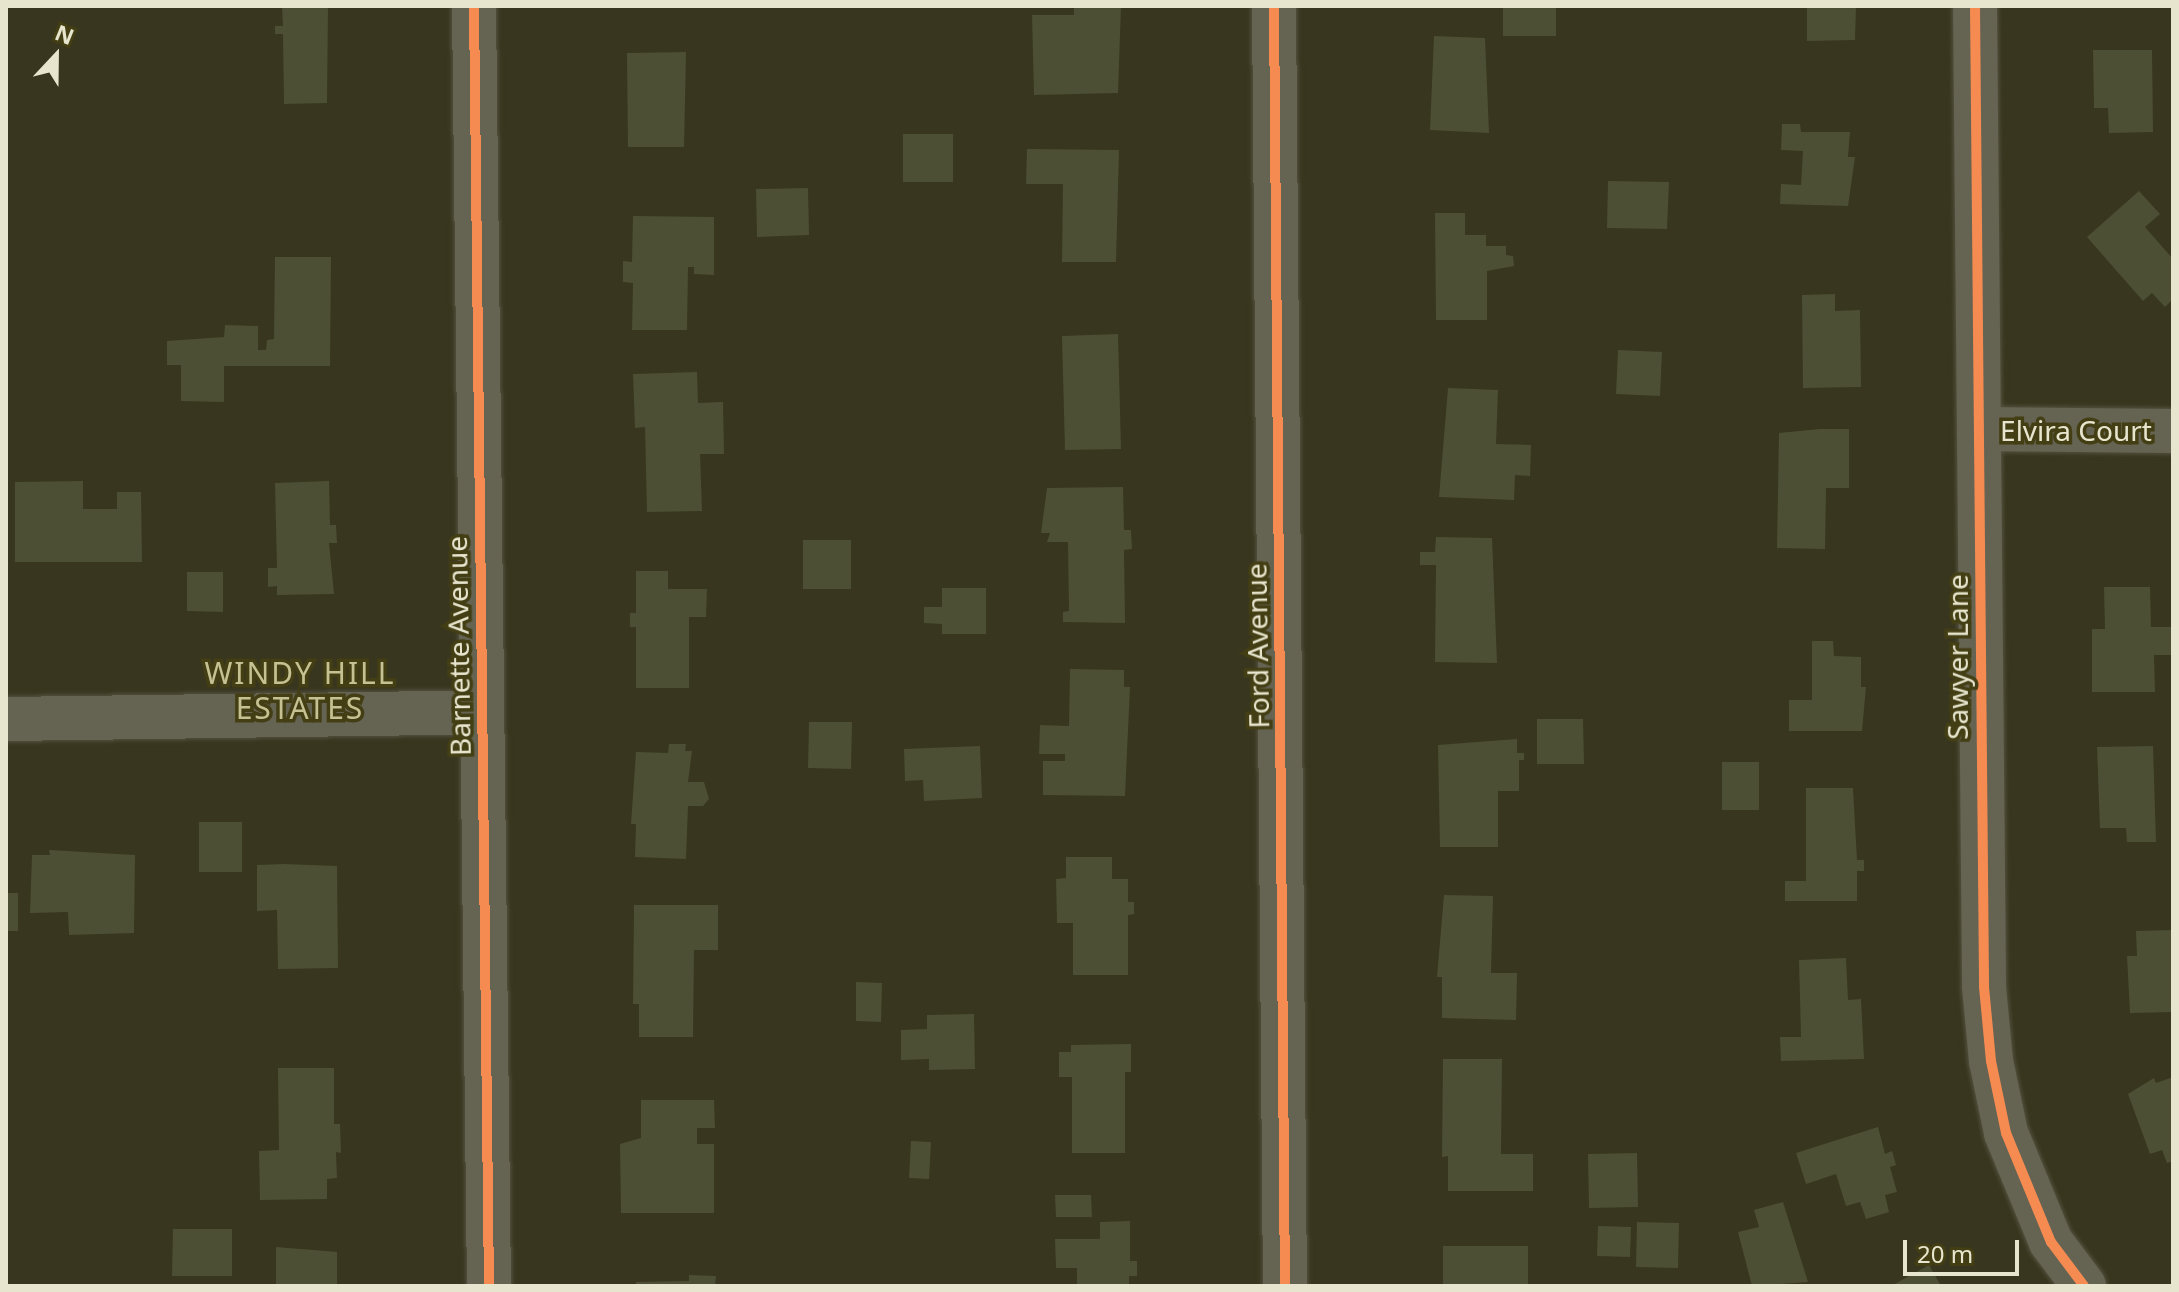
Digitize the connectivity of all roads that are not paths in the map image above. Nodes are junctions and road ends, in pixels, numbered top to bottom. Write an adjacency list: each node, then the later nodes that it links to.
1 (474, 6): 6 (street, Barnette Avenue)
2 (1274, 6): 9 (street, Ford Avenue)
3 (1975, 6): 4 (street, Sawyer Lane)
4 (1979, 429): 5 (street, Elvira Court); 10 (street, Sawyer Lane)
5 (2173, 431)
6 (482, 712): 7 (street); 8 (street, Barnette Avenue)
7 (6, 719)
8 (489, 1286)
9 (1285, 1286)
10 (2084, 1286)

